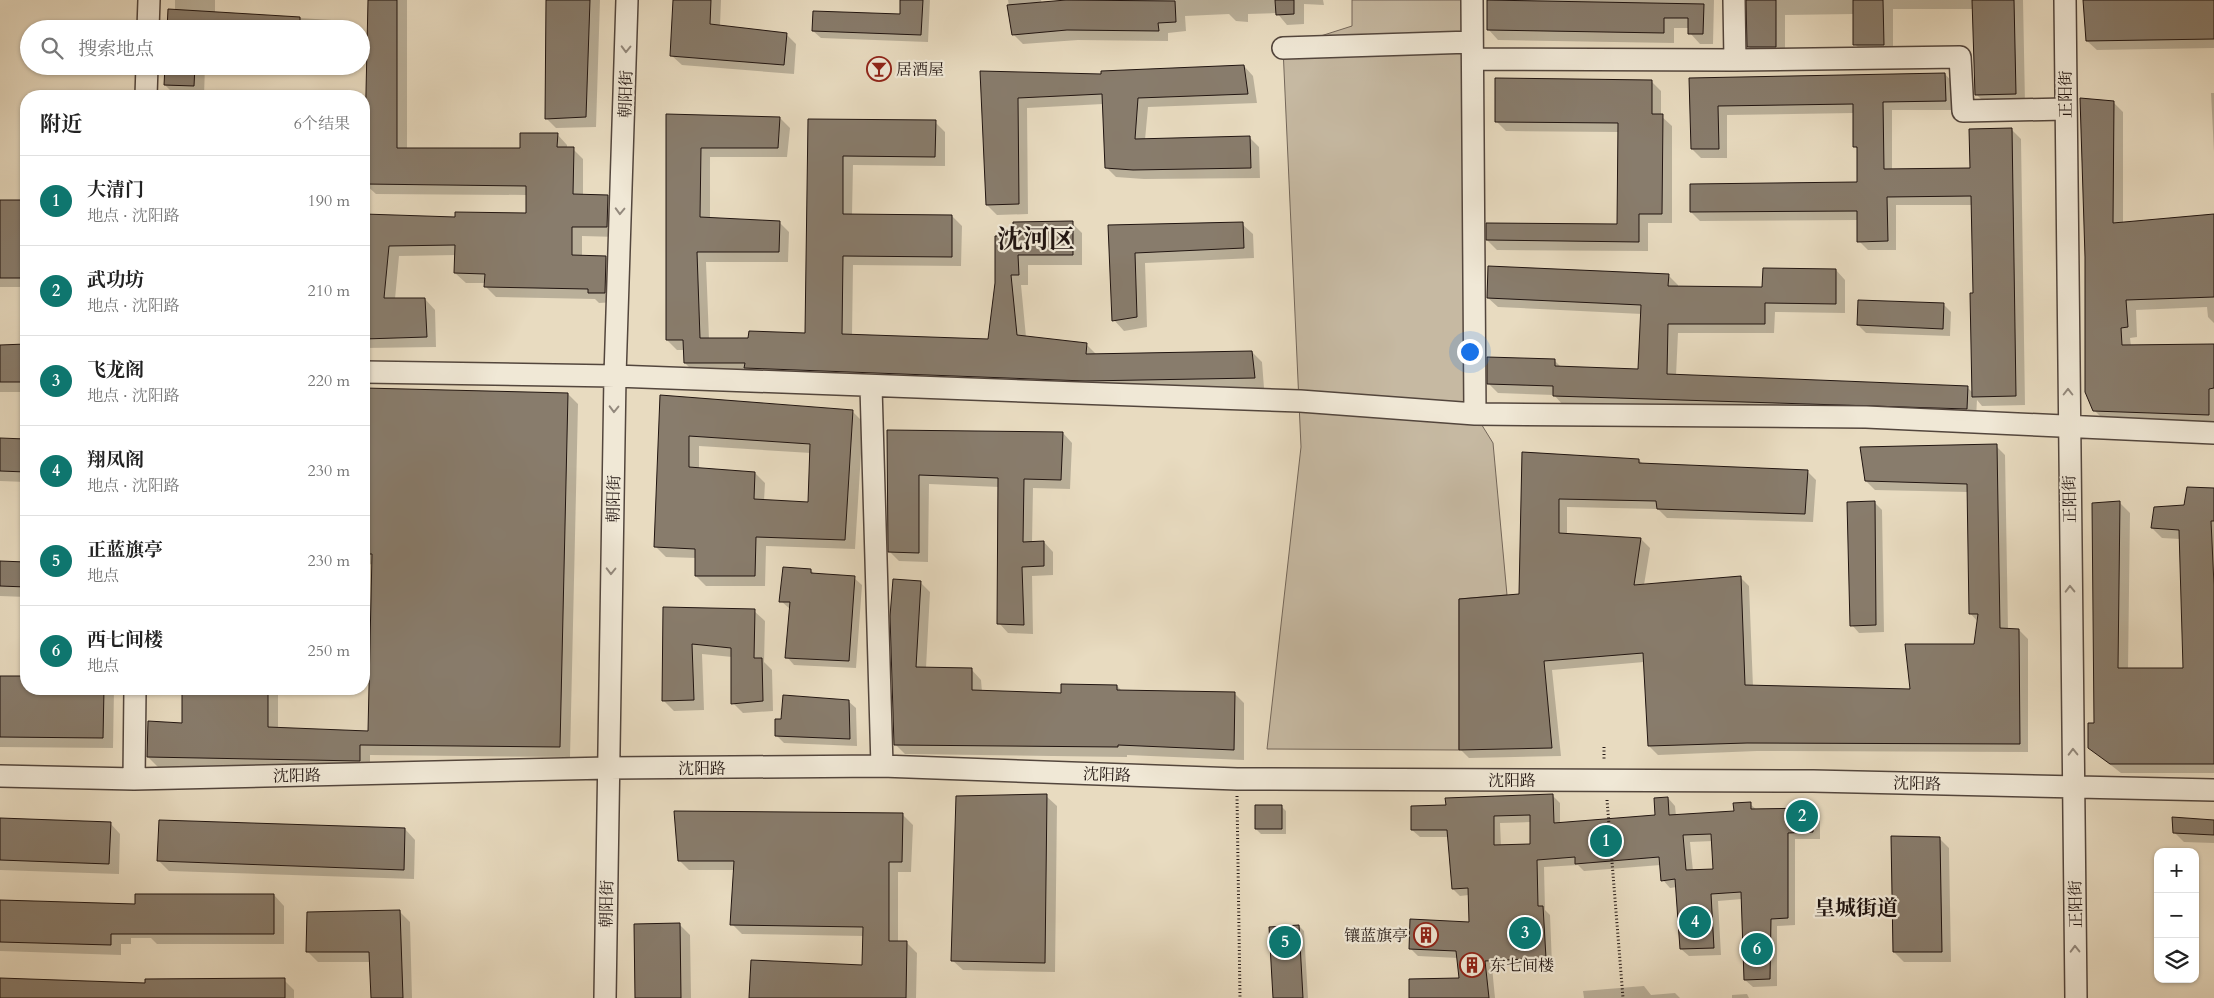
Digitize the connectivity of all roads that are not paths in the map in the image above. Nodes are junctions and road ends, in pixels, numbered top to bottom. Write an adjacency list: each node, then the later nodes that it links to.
1 (148, 0): 6 (street)
2 (627, 0): 14 (street, 朝阳街, one-way to 14)
3 (1472, 0): 8 (street)
4 (1734, 0): 9 (street)
5 (2065, 0): 12 (street, 正阳街)
6 (148, 20)
7 (1283, 48): 8 (street)
8 (1472, 51): 9 (street); 16 (street)
9 (1735, 60): 12 (street)
10 (147, 75): 11 (street)
11 (146, 90)
12 (2065, 109): 17 (street, 正阳街, one-way to 12)
13 (370, 372): 14 (street)
14 (614, 376): 15 (street); 21 (street, 朝阳街, one-way to 21)
15 (870, 387): 16 (street); 20 (street)
16 (1475, 414): 17 (street)
17 (2068, 425): 18 (street); 24 (street, 正阳街, one-way to 17)
18 (2214, 432)
19 (135, 695): 23 (street)
20 (882, 766): 21 (street, 沈阳路); 24 (street, 沈阳路)
21 (608, 768): 23 (street, 沈阳路); 26 (street, 朝阳街)
22 (0, 776): 23 (street, 沈阳路)
23 (134, 779)
24 (2073, 786): 25 (street, 沈阳路); 27 (street, 正阳街, one-way to 24)
25 (2214, 790)
26 (604, 998)
27 (2076, 998)

